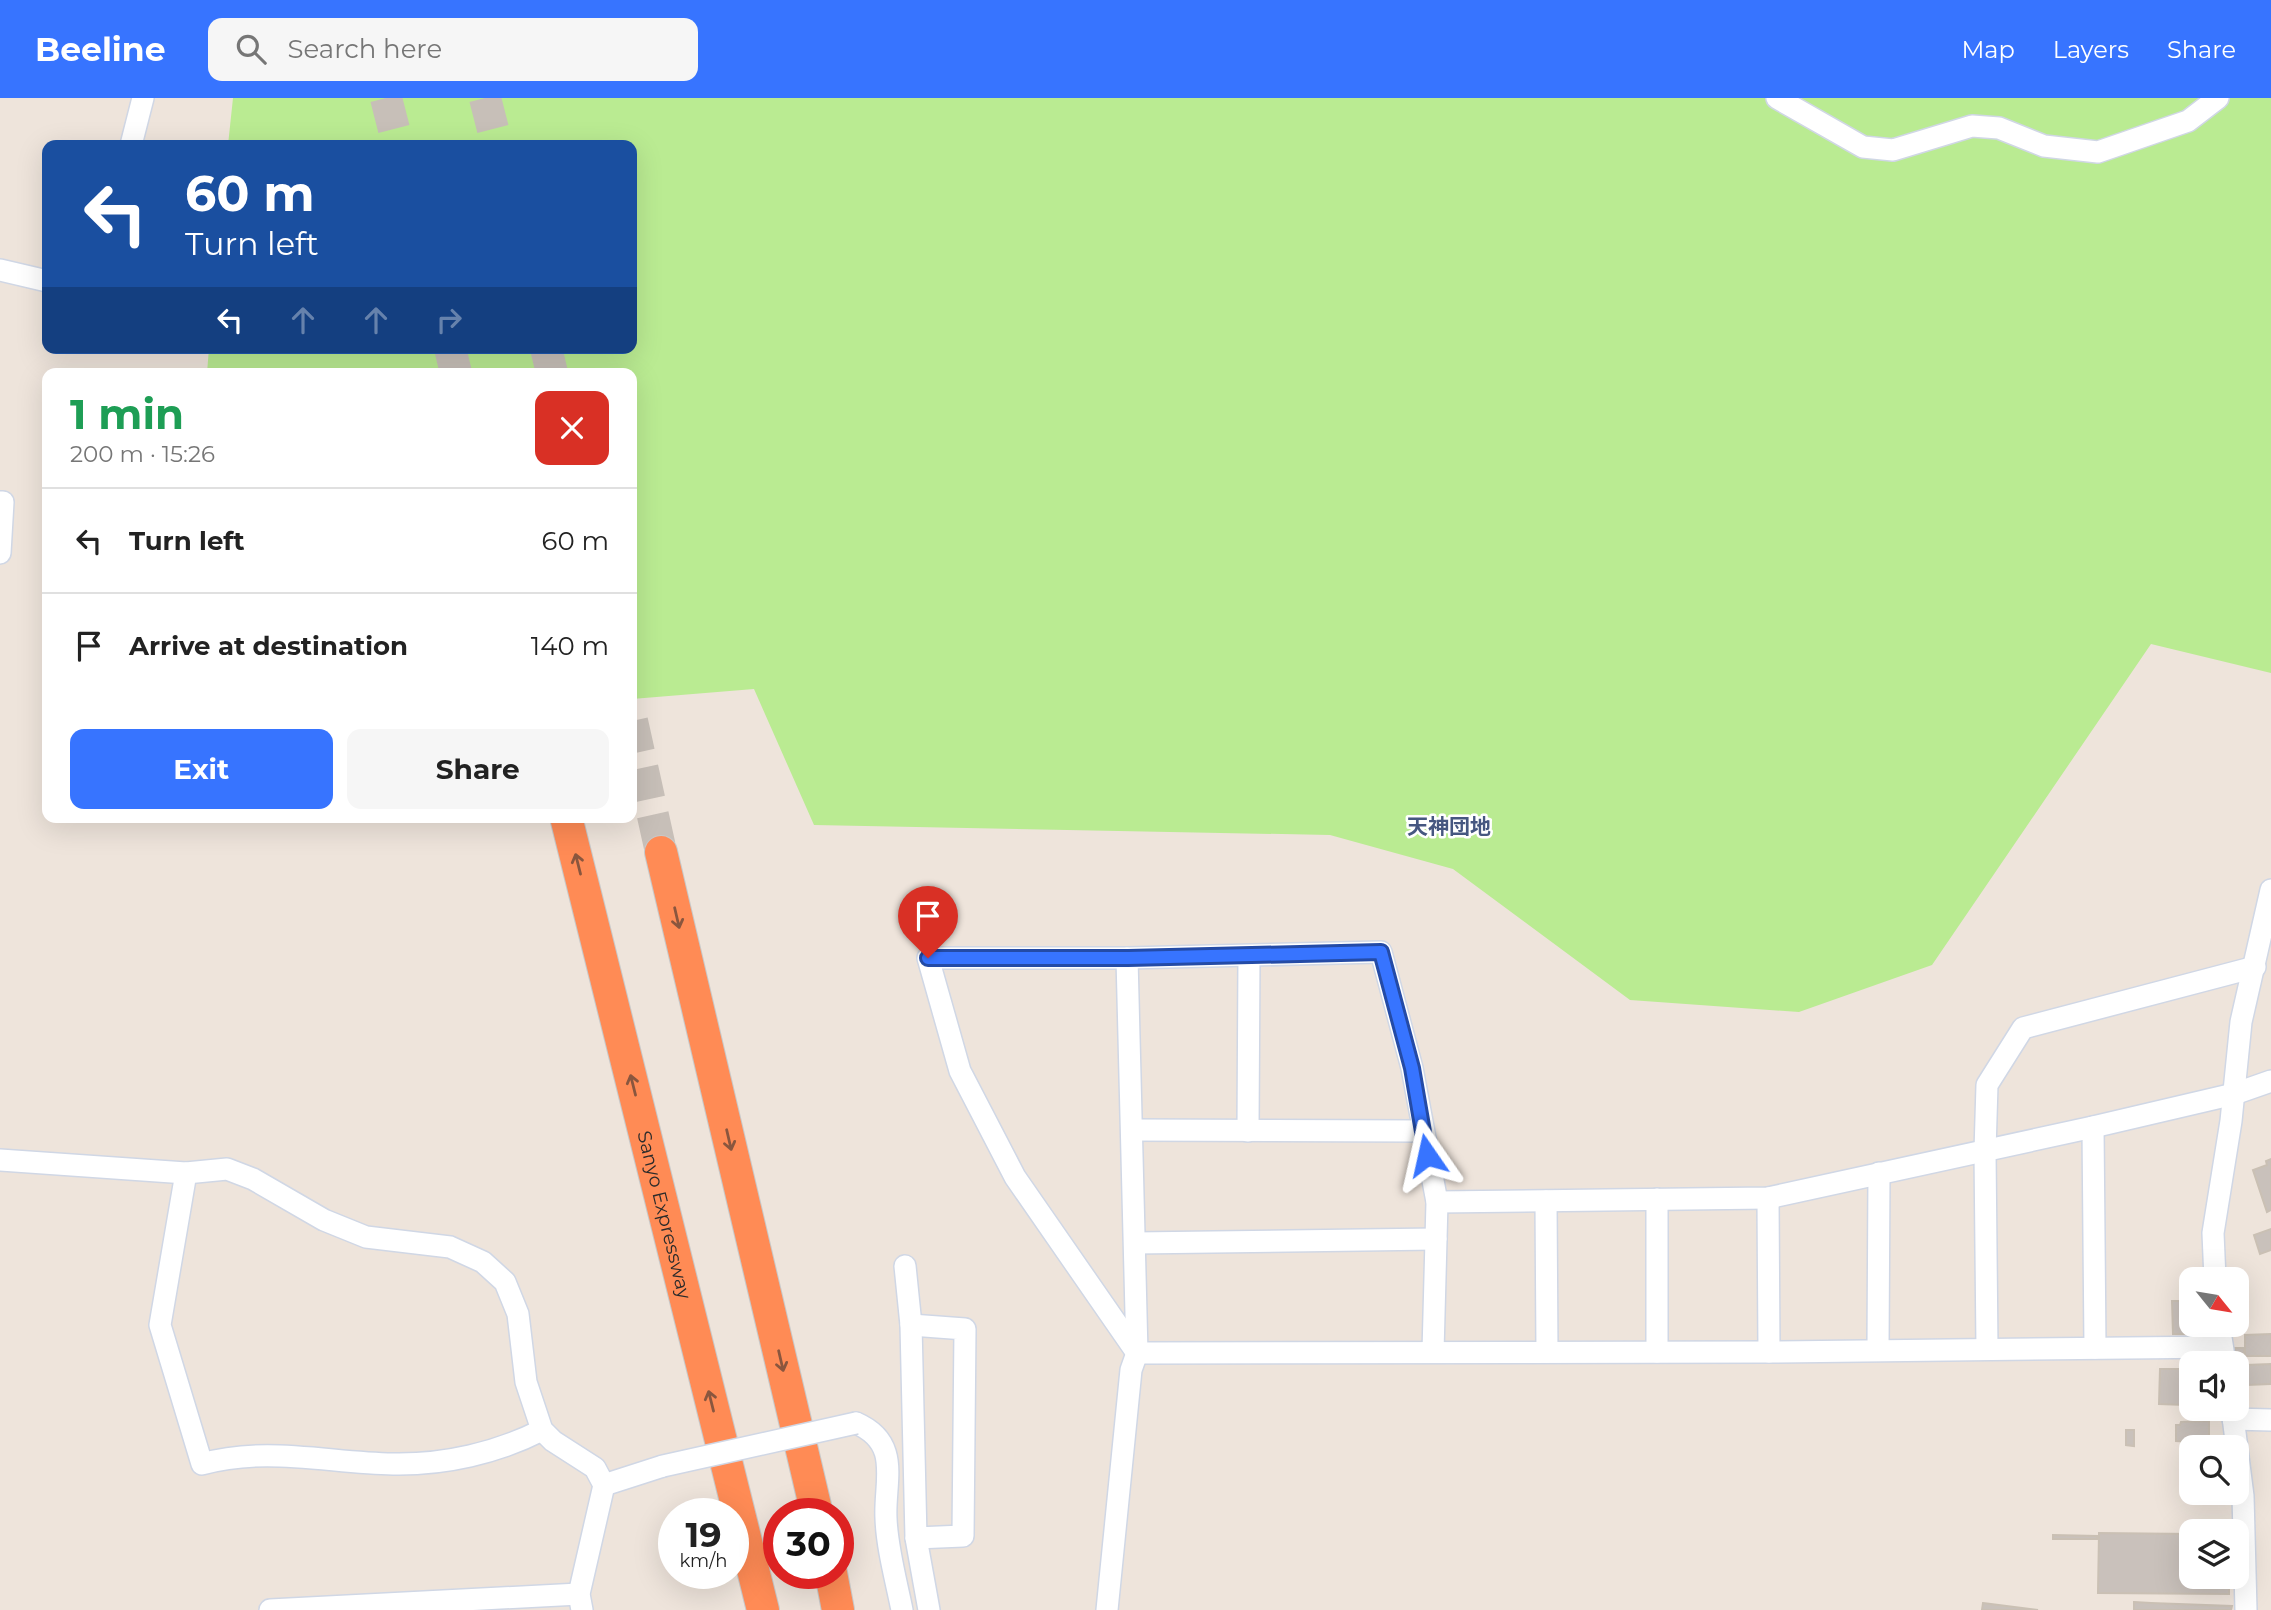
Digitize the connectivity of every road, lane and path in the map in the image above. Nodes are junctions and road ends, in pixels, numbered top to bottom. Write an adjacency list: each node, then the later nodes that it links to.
1 (143, 98): 4 (street)
2 (1777, 98): 3 (street)
3 (2218, 98)
4 (132, 140)
5 (0, 270): 6 (street)
6 (42, 280)
7 (0, 502): 8 (street)
8 (0, 553)
9 (567, 823): 53 (highway, Sanyo Expressway, one-way to 9)
10 (662, 852): 48 (highway, one-way to 48)
11 (2271, 890): 14 (street)
12 (1248, 956): 13 (street); 19 (street); 20 (street)
13 (1128, 958): 18 (street); 41 (street)
14 (2255, 967): 16 (street); 21 (street)
15 (2271, 1081): 16 (street)
16 (2234, 1094): 17 (street); 32 (street)
17 (2093, 1127): 21 (street); 35 (street)
18 (1132, 1130): 19 (street); 30 (street)
19 (1248, 1130): 20 (street)
20 (1422, 1131): 28 (street)
21 (1984, 1151): 23 (street); 34 (street)
22 (0, 1160): 24 (street)
23 (1879, 1173): 25 (street); 36 (street)
24 (186, 1174): 46 (street); 46 (street)
25 (1768, 1198): 26 (street); 40 (street)
26 (1657, 1199): 27 (street); 39 (street)
27 (1546, 1201): 28 (street); 38 (street)
28 (1437, 1202): 29 (street)
29 (1436, 1239): 30 (street); 37 (street)
30 (1135, 1243): 41 (street)
31 (905, 1266): 33 (street)
32 (2214, 1267)
33 (911, 1325): 49 (street); 49 (street)
34 (1987, 1348): 35 (street); 36 (street)
35 (2095, 1348): 42 (street)
36 (1878, 1350): 40 (street)
37 (1433, 1352): 38 (street); 41 (street)
38 (1547, 1352): 39 (street)
39 (1657, 1352): 40 (street)
40 (1769, 1352)
41 (1138, 1353): 57 (street)
42 (2179, 1353)
43 (2249, 1416): 44 (street)
44 (2271, 1419)
45 (2234, 1421): 58 (street)
46 (542, 1430): 47 (street)
47 (604, 1485): 51 (street); 55 (street, bridge)
48 (813, 1498)
49 (915, 1538): 56 (street)
50 (834, 1589): 54 (highway)
51 (580, 1602): 52 (street)
52 (270, 1610)
53 (763, 1610)
54 (838, 1610)
55 (902, 1610)
56 (929, 1610)
57 (1107, 1610)
58 (2246, 1610)

